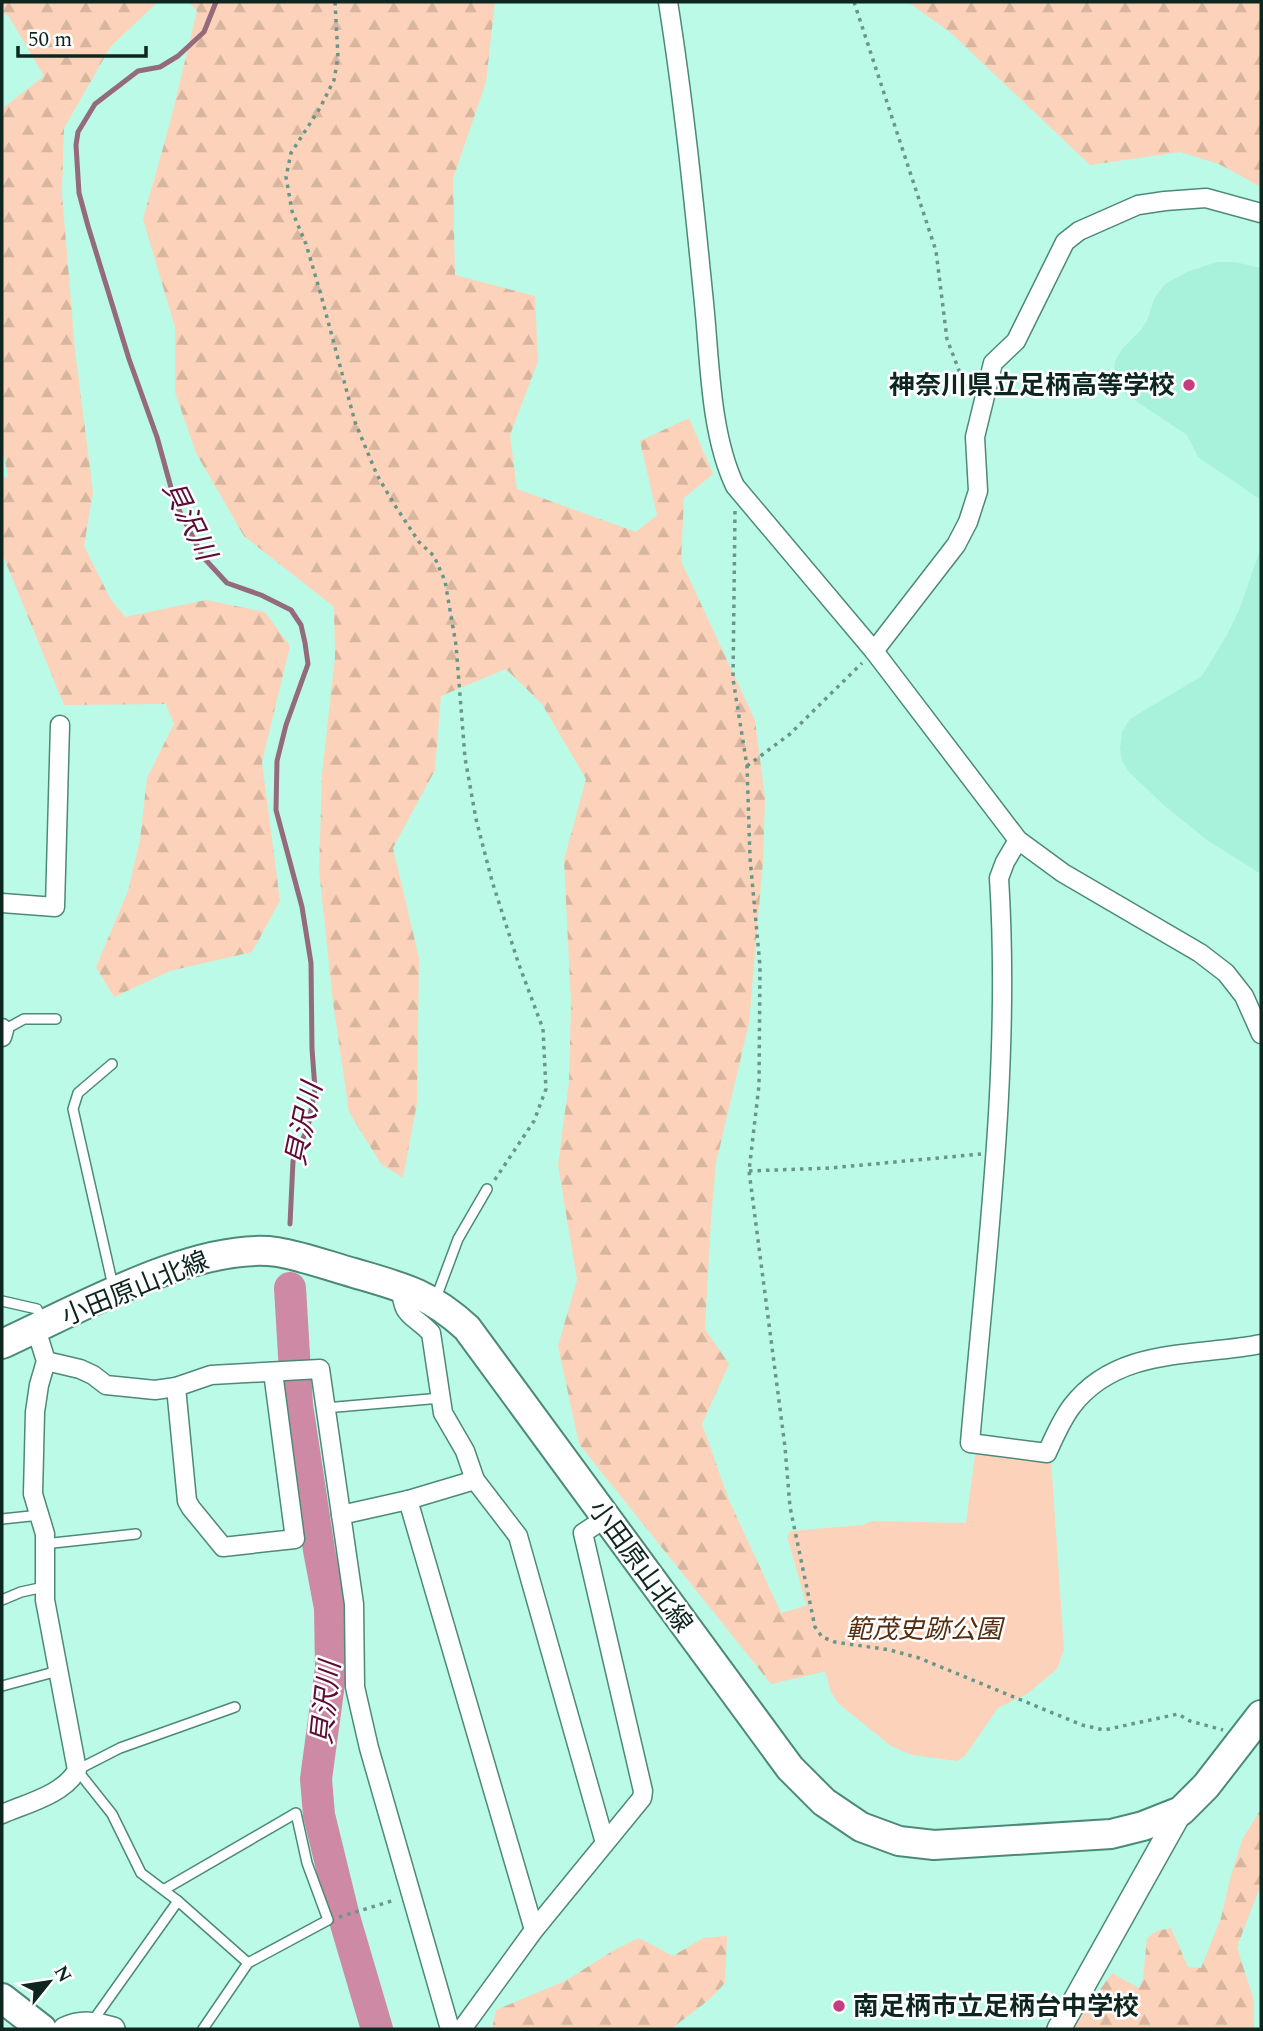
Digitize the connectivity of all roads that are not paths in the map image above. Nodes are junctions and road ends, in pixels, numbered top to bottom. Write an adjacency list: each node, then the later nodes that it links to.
1 (668, 2): 3 (street)
2 (1261, 213): 3 (street)
3 (874, 651): 5 (street)
4 (60, 725): 6 (street)
5 (1018, 840): 9 (street); 18 (street)
6 (2, 903)
7 (56, 1019): 8 (lane)
8 (3, 1032)
9 (1261, 1034)
10 (113, 1064): 13 (lane)
11 (487, 1189): 15 (lane)
12 (401, 1286): 13 (main road, 小田原山北線); 15 (main road, 小田原山北線); 22 (street)
13 (115, 1292): 16 (main road, 小田原山北線)
14 (2, 1301): 16 (lane)
15 (435, 1301): 28 (main road, 小田原山北線)
16 (40, 1327): 17 (main road, 小田原山北線); 19 (street)
17 (2, 1344)
18 (1261, 1344)
19 (46, 1361): 21 (street); 26 (street)
20 (273, 1372): 21 (street); 21 (street); 23 (street)
21 (176, 1387)
22 (441, 1398): 23 (lane); 24 (street)
23 (325, 1408): 27 (street)
24 (475, 1480): 25 (street); 41 (street)
25 (408, 1500): 27 (street); 44 (street)
26 (40, 1515): 29 (lane); 31 (street)
27 (341, 1515): 51 (street)
28 (606, 1518): 39 (main road, 小田原山北線); 41 (street)
29 (2, 1519)
30 (136, 1534): 31 (lane)
31 (44, 1544): 32 (street)
32 (44, 1587): 33 (lane); 34 (street)
33 (2, 1600)
34 (58, 1671): 35 (lane); 38 (street)
35 (2, 1686)
36 (234, 1707): 38 (lane)
37 (1253, 1726): 39 (main road, 小田原山北線)
38 (77, 1770): 40 (street); 42 (lane)
39 (1181, 1811): 53 (street)
40 (2, 1814)
41 (605, 1843): 44 (street)
42 (165, 1889): 43 (lane); 45 (lane)
43 (178, 1901): 45 (lane); 47 (lane)
44 (534, 1930): 52 (street)
45 (248, 1963): 50 (lane)
46 (2, 1998): 48 (main road)
47 (102, 2026): 49 (street)
48 (42, 2029)
49 (65, 2029)
50 (204, 2029)
51 (450, 2029)
52 (462, 2029)
53 (1059, 2029)

